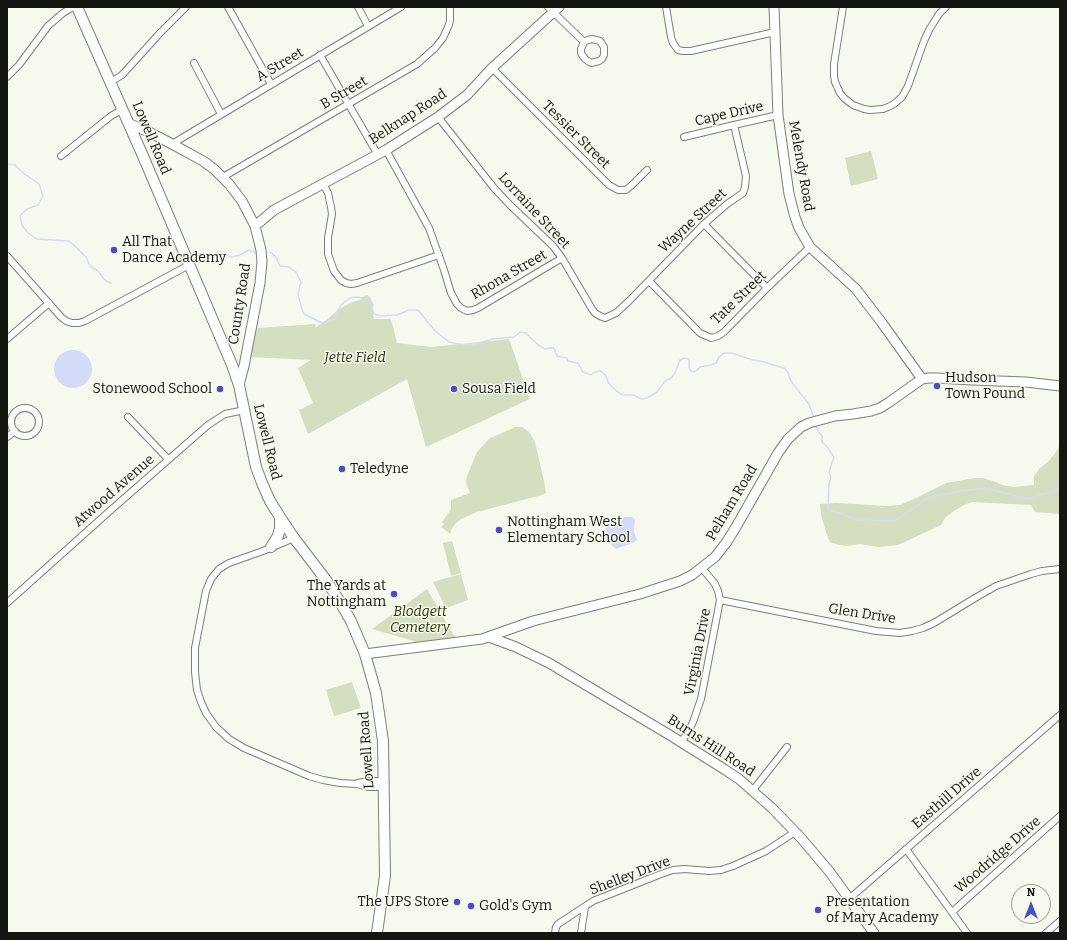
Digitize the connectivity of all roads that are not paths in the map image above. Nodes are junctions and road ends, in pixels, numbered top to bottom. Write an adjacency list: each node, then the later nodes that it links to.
1 (73, 7): 19 (street)
2 (77, 7): 20 (main road, Lowell Road)
3 (186, 7): 20 (street)
4 (228, 7): 21 (street)
5 (358, 7): 13 (street)
6 (401, 7): 13 (street, A Street)
7 (450, 7): 22 (street, B Street)
8 (666, 7): 14 (street)
9 (774, 7): 14 (street, Melendy Road)
10 (843, 7): 11 (street)
11 (946, 7)
12 (553, 9): 15 (street); 18 (street, Belknap Road)
13 (368, 26): 16 (street, A Street)
14 (775, 32): 25 (street, Melendy Road)
15 (584, 42)
16 (320, 55): 21 (street, A Street); 22 (street)
17 (194, 64): 24 (street)
18 (492, 68): 26 (street, Belknap Road); 33 (street, Tessier Street)
19 (7, 77)
20 (111, 82): 23 (main road, Lowell Road)
21 (271, 84): 24 (street, A Street)
22 (348, 104): 31 (street); 34 (street, B Street)
23 (123, 109): 27 (main road, Lowell Road); 32 (street)
24 (221, 114): 30 (street, A Street)
25 (778, 115): 28 (street, Cape Drive); 38 (street, Melendy Road)
26 (438, 117): 31 (street, Belknap Road); 40 (street, Lorraine Street)
27 (130, 124): 30 (street, County Road); 42 (main road, Lowell Road)
28 (734, 125): 29 (street, Cape Drive); 36 (street, Wayne Street)
29 (684, 137)
30 (172, 144): 34 (street, County Road)
31 (382, 152): 35 (street, Belknap Road); 39 (street)
32 (61, 156)
33 (647, 170)
34 (223, 177): 37 (street, County Road)
35 (324, 184): 37 (street, Belknap Road); 39 (street)
36 (704, 224): 43 (street, Wayne Street); 44 (street)
37 (255, 226): 49 (street, County Road)
38 (810, 247): 44 (street, Tate Street); 48 (street, Melendy Road)
39 (439, 255): 40 (street, Rhona Street)
40 (562, 258): 46 (street, Lorraine Street)
41 (8, 260): 45 (street)
42 (190, 265): 45 (street); 49 (main road, Lowell Road)
43 (649, 281): 44 (street, Tate Street); 46 (street, Wayne Street)
44 (767, 288)
45 (49, 303): 47 (street)
46 (610, 316)
47 (7, 339)
48 (922, 380): 50 (street); 59 (street, Pelham Road)
49 (239, 385): 51 (main road, Lowell Road)
50 (1060, 386)
51 (245, 410): 55 (street, Atwood Avenue); 56 (main road, Lowell Road)
52 (128, 417): 55 (street)
53 (15, 431): 53 (street); 54 (street)
54 (7, 437)
55 (168, 459): 62 (street, Atwood Avenue)
56 (280, 517): 57 (main road, Lowell Road); 58 (main road)
57 (294, 538): 58 (street); 64 (main road, Lowell Road)
58 (271, 547): 68 (street)
59 (702, 568): 61 (street, Virginia Drive); 63 (street, Pelham Road)
60 (1060, 569): 61 (street, Glen Drive)
61 (720, 600): 66 (street, Virginia Drive)
62 (7, 603)
63 (489, 637): 64 (street, Pelham Road); 66 (street, Burns Hill Road)
64 (365, 654): 68 (main road, Lowell Road)
65 (1060, 715): 72 (street, Easthill Drive)
66 (681, 742): 69 (street, Burns Hill Road)
67 (786, 747): 69 (street)
68 (384, 784): 77 (main road, Lowell Road)
69 (753, 790): 71 (street, Burns Hill Road)
70 (1060, 816): 75 (street, Woodridge Drive)
71 (796, 832): 73 (street, Burns Hill Road); 74 (street, Shelley Drive)
72 (906, 849): 73 (street, Easthill Drive); 75 (street)
73 (849, 899): 80 (street, Burns Hill Road)
74 (585, 907): 78 (street, Shelley Drive); 79 (street, Shelley Drive)
75 (952, 912): 81 (street)
76 (1060, 921): 82 (street)
77 (377, 933)
78 (555, 933)
79 (581, 933)
80 (874, 933)
81 (967, 933)
82 (1046, 933)

